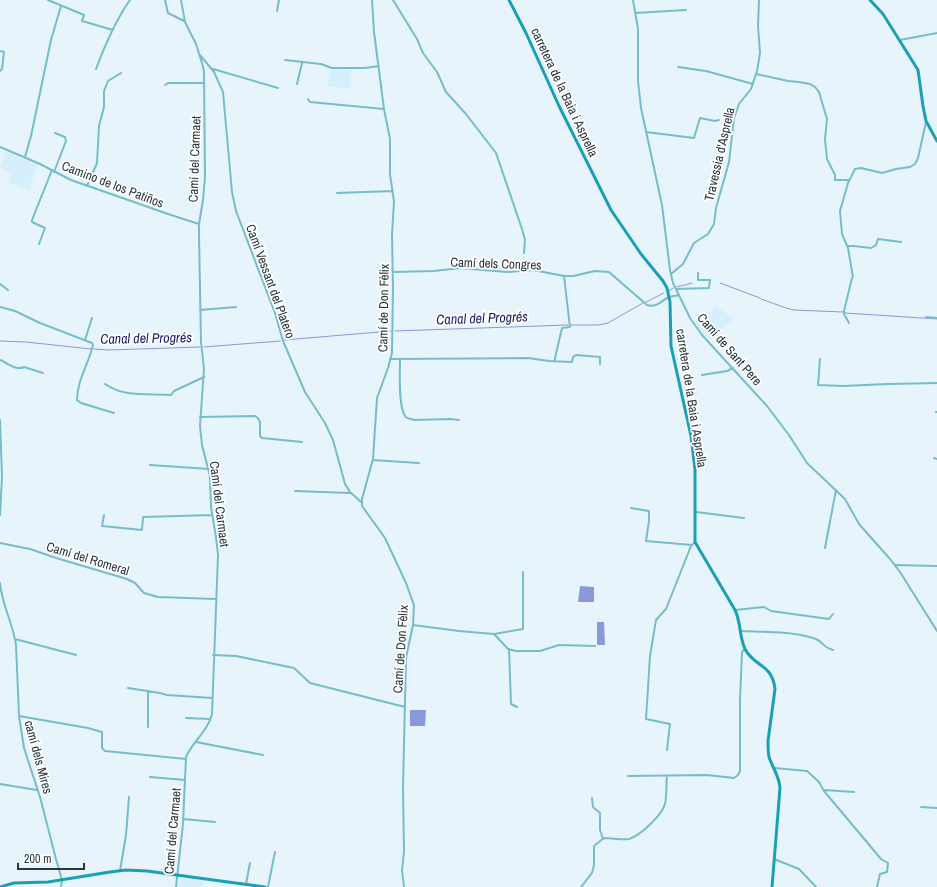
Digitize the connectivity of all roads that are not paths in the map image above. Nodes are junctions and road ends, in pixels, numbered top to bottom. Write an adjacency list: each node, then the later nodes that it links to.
1 (48, 0): 12 (street)
2 (130, 0): 17 (street)
3 (165, 0): 16 (street)
4 (181, 0): 16 (street, Camí del Carmaet)
5 (279, 0): 14 (street)
6 (372, 0): 24 (street, Camí de Don Fèlix)
7 (393, 0): 54 (street)
8 (509, 0): 63 (main road, carretera de la Baia i Asprella)
9 (633, 0): 15 (street, Camí de Sant Pere)
10 (759, 0): 30 (street, Travessia d'Asprella)
11 (870, 0): 19 (main road)
12 (61, 6): 17 (street); 44 (street)
13 (686, 10): 15 (street)
14 (277, 11)
15 (635, 13): 40 (street, Camí de Sant Pere)
16 (185, 21): 21 (street, Camí del Carmaet)
17 (113, 30): 26 (street)
18 (937, 33): 19 (street)
19 (900, 40): 39 (main road)
20 (0, 51): 28 (street)
21 (200, 54): 27 (street, Camí Vessant del Platero); 31 (street, Camí del Carmaet)
22 (285, 60): 23 (street)
23 (302, 63): 24 (street); 32 (street)
24 (379, 66): 37 (street, Camí de Don Fèlix)
25 (678, 68): 33 (street)
26 (96, 69)
27 (212, 69): 35 (street); 97 (street, Camí Vessant del Platero)
28 (0, 71)
29 (121, 73): 47 (street)
30 (756, 74): 33 (street, Travessia d'Asprella); 46 (street)
31 (204, 83): 34 (street); 50 (street, Camí del Carmaet)
32 (297, 84)
33 (753, 84): 57 (street, Travessia d'Asprella)
34 (165, 85)
35 (278, 88)
36 (308, 99): 37 (street)
37 (384, 109): 48 (street, Camí de Don Fèlix)
38 (719, 120): 40 (street)
39 (926, 121): 42 (main road); 46 (street)
40 (646, 132): 57 (street, Camí de Sant Pere)
41 (55, 133): 45 (street)
42 (937, 141)
43 (0, 147): 44 (street, Camino de los Patiños)
44 (25, 157): 45 (street, Camino de los Patiños)
45 (53, 171): 47 (street, Camino de los Patiños); 52 (street)
46 (849, 180): 53 (street)
47 (87, 186): 50 (street, Camino de los Patiños)
48 (392, 191): 49 (street); 55 (street, Camí de Don Fèlix)
49 (337, 193)
50 (199, 224): 66 (street, Camí del Carmaet)
51 (901, 242): 53 (street)
52 (39, 244)
53 (847, 246): 70 (street)
54 (524, 253)
55 (393, 272): 58 (street, Camí dels Congres); 72 (street, Camí de Don Fèlix)
56 (698, 273): 60 (street)
57 (671, 274): 60 (street, Camí de Sant Pere)
58 (564, 276): 63 (street, Camí dels Congres); 76 (street)
59 (0, 284): 61 (street)
60 (676, 289): 62 (street, Camí de Sant Pere)
61 (8, 290)
62 (679, 295): 63 (street, Camí dels Congres); 78 (street, Camí de Sant Pere)
63 (670, 296): 100 (main road, carretera de la Baia i Asprella)
64 (0, 307): 71 (street)
65 (236, 307): 66 (street)
66 (200, 310): 81 (street, Camí del Carmaet)
67 (926, 317): 69 (street)
68 (92, 318): 71 (street)
69 (937, 318)
70 (849, 323)
71 (85, 340): 84 (street)
72 (390, 359): 73 (street); 91 (street, Camí de Don Fèlix)
73 (400, 359): 76 (street); 87 (street)
74 (820, 359): 82 (street)
75 (0, 360): 79 (street)
76 (555, 361): 77 (street)
77 (600, 364)
78 (733, 368): 80 (street); 95 (street, Camí de Sant Pere)
79 (43, 373)
80 (702, 375)
81 (204, 377): 83 (street); 85 (street, Camí del Carmaet)
82 (937, 383)
83 (105, 384)
84 (114, 414)
85 (200, 417): 88 (street); 94 (street, Camí del Carmaet)
86 (0, 420): 102 (street)
87 (459, 420)
88 (302, 442)
89 (934, 458): 90 (street)
90 (937, 458)
91 (373, 460): 92 (street); 98 (street, Camí de Don Fèlix)
92 (419, 463)
93 (150, 465): 94 (street)
94 (209, 469): 103 (street, Camí del Carmaet)
95 (836, 490): 108 (street); 109 (street, Camí de Sant Pere)
96 (295, 491): 97 (street)
97 (352, 494): 98 (street, Camí Vessant del Platero)
98 (361, 502): 116 (street, Camí de Don Fèlix)
99 (631, 508): 107 (street)
100 (694, 512): 104 (street); 105 (main road, carretera de la Baia i Asprella)
101 (104, 514): 103 (street)
102 (0, 515)
103 (212, 515): 113 (street, Camí del Carmaet)
104 (744, 518)
105 (695, 542): 107 (street); 114 (main road, carretera de la Baia i Asprella)
106 (0, 543): 113 (street, Camí del Romeral)
107 (692, 545): 137 (street)
108 (825, 548)
109 (896, 565): 110 (street); 118 (street, Camí de Sant Pere)
110 (937, 566)
111 (523, 572): 119 (street)
112 (0, 583): 120 (street, camí dels Mires)
113 (215, 599): 126 (street, Camí del Carmaet)
114 (735, 610): 115 (street); 117 (main road, carretera de la Baia i Asprella)
115 (833, 614)
116 (413, 625): 119 (street); 130 (street, Camí de Don Fèlix)
117 (740, 631): 123 (main road, carretera de la Baia i Asprella); 124 (street)
118 (937, 631)
119 (494, 634): 122 (street)
120 (15, 639): 125 (street); 132 (street, camí dels Mires)
121 (594, 646): 122 (street)
122 (509, 649): 131 (street)
123 (745, 649): 140 (main road, carretera de la Baia i Asprella); 142 (street)
124 (833, 650)
125 (76, 655)
126 (213, 655): 129 (street, Camí del Carmaet); 130 (street)
127 (128, 688): 128 (street)
128 (148, 691): 129 (street); 135 (street)
129 (212, 698): 134 (street, Camí del Carmaet)
130 (405, 706): 169 (street, Camí de Don Fèlix)
131 (517, 707)
132 (19, 716): 139 (street); 146 (street, camí dels Mires)
133 (186, 718): 134 (street)
134 (210, 719): 136 (street, Camí del Carmaet)
135 (148, 727)
136 (195, 742): 138 (street); 139 (street, Camí del Carmaet)
137 (667, 750)
138 (263, 755)
139 (186, 758): 144 (street, Camí del Carmaet)
140 (774, 768): 147 (street); 157 (main road, carretera de la Baia i Asprella)
141 (628, 776): 142 (street)
142 (667, 776): 155 (street)
143 (150, 777): 144 (street)
144 (185, 780): 153 (street, Camí del Carmaet)
145 (0, 784): 146 (street)
146 (38, 790): 161 (street, camí dels Mires)
147 (824, 790): 148 (street); 173 (street)
148 (854, 792)
149 (129, 797): 159 (street)
150 (592, 798): 155 (street)
151 (921, 807): 152 (street)
152 (937, 808)
153 (183, 819): 154 (street); 160 (street, Camí del Carmaet)
154 (215, 822)
155 (603, 838): 170 (street)
156 (275, 852): 168 (street)
157 (774, 859): 171 (main road, carretera de la Baia i Asprella); 172 (street)
158 (250, 863): 162 (street)
159 (120, 871): 160 (main road); 161 (main road)
160 (177, 875): 162 (main road); 166 (street, Camí del Carmaet)
161 (62, 880): 164 (main road); 165 (street, camí dels Mires)
162 (246, 884): 163 (main road)
163 (257, 886): 167 (main road)
164 (1, 887)
165 (61, 887)
166 (176, 887)
167 (265, 887)
168 (268, 887)
169 (404, 887)
170 (581, 887)
171 (772, 887)
172 (816, 887)
173 (877, 887)

